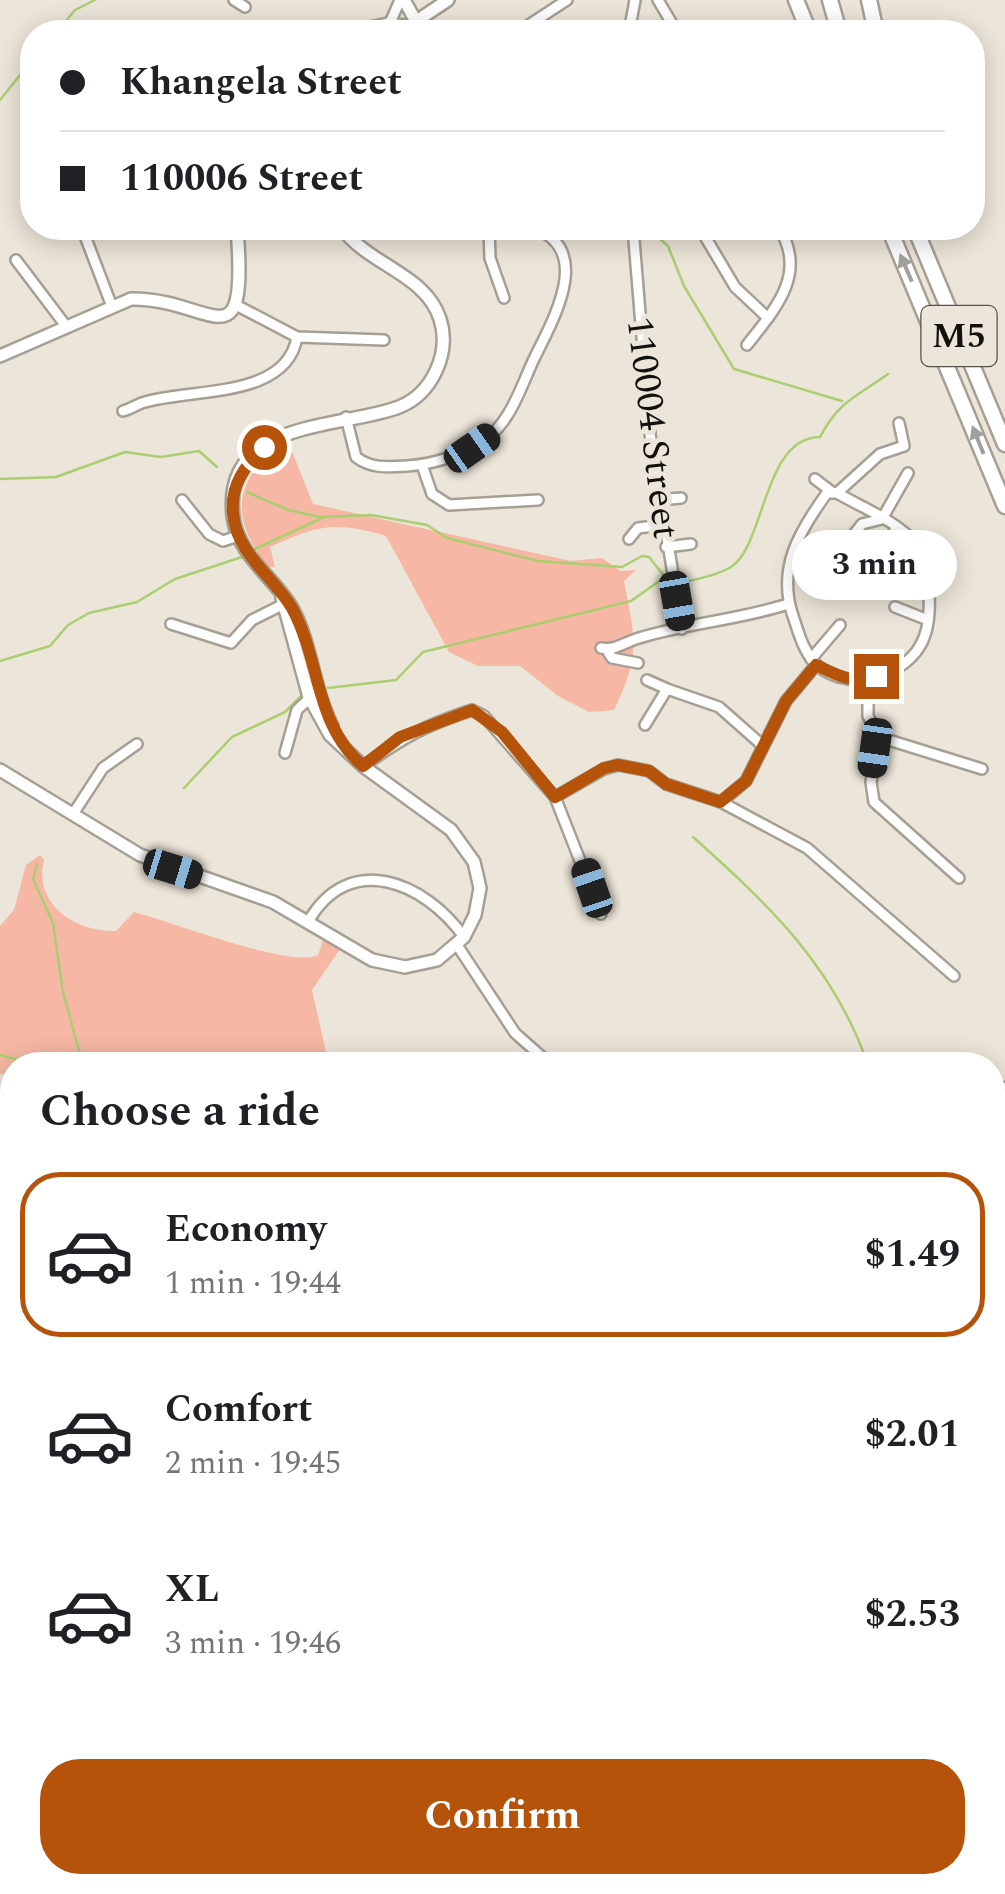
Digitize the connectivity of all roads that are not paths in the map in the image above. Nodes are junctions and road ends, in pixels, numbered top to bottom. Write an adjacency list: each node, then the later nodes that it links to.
1 (234, 0): 4 (street)
2 (448, 0): 5 (street)
3 (567, 0): 6 (street)
4 (244, 7)
5 (426, 20)
6 (536, 20)
7 (87, 240): 21 (street)
8 (238, 240): 22 (street)
9 (353, 240): 30 (street)
10 (489, 240): 20 (street)
11 (552, 240): 33 (street)
12 (633, 240): 40 (street, 110004 Street)
13 (707, 240): 23 (street)
14 (785, 240): 23 (street)
15 (894, 240): 41 (main road, M5, one-way to 15)
16 (920, 240): 19 (main road, M5)
17 (927, 240): 19 (main road)
18 (16, 260): 24 (street)
19 (943, 297): 32 (main road, M5)
20 (504, 298)
21 (111, 304): 22 (street); 24 (street)
22 (236, 306): 25 (street)
23 (768, 318): 27 (street)
24 (66, 326): 28 (street)
25 (297, 336): 26 (street); 29 (street)
26 (384, 340)
27 (748, 345)
28 (0, 356)
29 (123, 412)
30 (346, 418): 33 (street); 45 (street)
31 (898, 422): 36 (street)
32 (1005, 444)
33 (422, 465): 39 (street)
34 (810, 466): 36 (street)
35 (908, 473): 42 (street)
36 (834, 493): 42 (street); 52 (street)
37 (681, 498): 40 (street)
38 (182, 500): 45 (street)
39 (538, 500)
40 (659, 500): 43 (street, 110004 Street)
41 (1005, 506)
42 (882, 520): 44 (street); 46 (street)
43 (662, 525): 47 (street); 49 (street, 110004 Street)
44 (896, 528): 50 (street); 54 (street)
45 (238, 536): 51 (street)
46 (852, 537)
47 (629, 540)
48 (691, 544): 49 (street)
49 (666, 547): 57 (street, 110004 Street)
50 (885, 588)
51 (284, 601): 55 (street); 63 (street)
52 (788, 604): 57 (street); 58 (street)
53 (895, 608): 54 (street)
54 (928, 620): 61 (street)
55 (171, 624)
56 (840, 625): 58 (street)
57 (682, 628): 59 (street)
58 (814, 662): 61 (street); 67 (street)
59 (638, 663)
60 (647, 680): 62 (street)
61 (868, 680): 65 (street)
62 (668, 689): 64 (street); 67 (street)
63 (314, 695): 68 (street); 69 (street)
64 (645, 725)
65 (878, 737): 70 (street); 75 (street)
66 (137, 744): 74 (street)
67 (762, 746): 73 (street)
68 (285, 753)
69 (363, 766): 72 (street); 78 (street)
70 (982, 769)
71 (0, 770): 74 (street)
72 (555, 797): 73 (street); 76 (street)
73 (720, 802): 79 (street)
74 (73, 814): 77 (street)
75 (959, 878)
76 (601, 914)
77 (308, 922): 78 (street); 78 (street)
78 (461, 941): 80 (street)
79 (954, 976)
80 (536, 1052)

